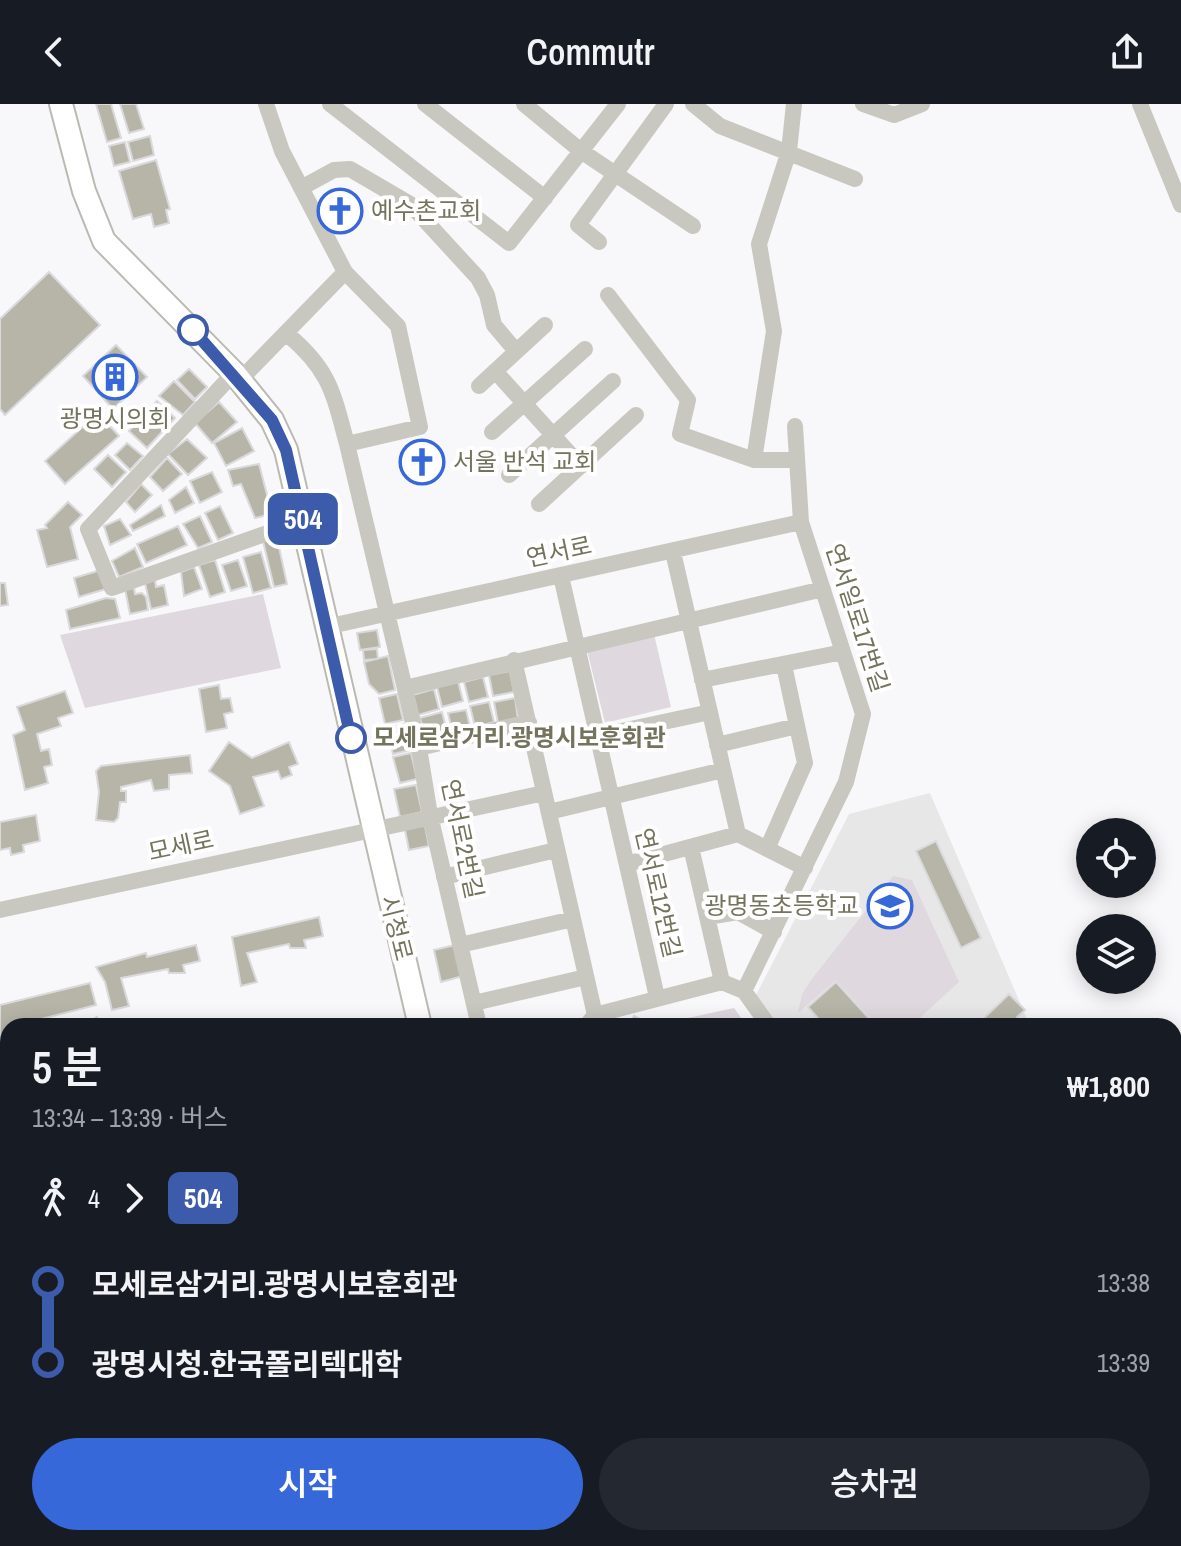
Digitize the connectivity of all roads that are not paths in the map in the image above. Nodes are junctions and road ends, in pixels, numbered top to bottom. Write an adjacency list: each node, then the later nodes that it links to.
1 (61, 104): 29 (main road, 시청로)
2 (266, 104): 17 (street)
3 (330, 104): 18 (street)
4 (425, 104): 18 (street)
5 (524, 104): 13 (street)
6 (618, 104): 13 (street)
7 (666, 104): 15 (street)
8 (693, 104): 14 (street)
9 (794, 104): 14 (street)
10 (863, 104): 11 (street)
11 (922, 104)
12 (1140, 104): 19 (street)
13 (581, 151): 15 (street); 18 (street)
14 (789, 151): 16 (street); 38 (street)
15 (615, 174): 20 (street); 21 (street)
16 (855, 179)
17 (301, 188): 22 (street); 27 (street)
18 (545, 198)
19 (1181, 205)
20 (693, 226)
21 (599, 242)
22 (345, 272): 25 (street); 37 (street)
23 (608, 295): 38 (street)
24 (545, 325): 27 (street)
25 (287, 334): 29 (street); 37 (street, 연서로2번길)
26 (585, 349): 32 (street)
27 (516, 351): 28 (street)
28 (495, 371): 31 (street); 32 (street)
29 (237, 376): 43 (main road, 시청로); 43 (street)
30 (613, 381): 36 (street)
31 (479, 386)
32 (524, 404): 35 (street); 36 (street)
33 (636, 415): 40 (street)
34 (795, 426): 39 (street, 연서일로17번길)
35 (492, 432)
36 (553, 435): 40 (street); 41 (street)
37 (347, 444): 48 (street, 연서로2번길)
38 (754, 460): 39 (street)
39 (797, 460): 44 (street, 연서일로17번길)
40 (581, 466): 42 (street)
41 (509, 475)
42 (539, 504)
43 (304, 520): 50 (main road, 시청로)
44 (801, 522): 45 (street, 연서로); 47 (street, 연서일로17번길)
45 (673, 552): 46 (street, 연서로); 49 (street)
46 (561, 576): 48 (street, 연서로); 51 (street, 연서로12번길)
47 (823, 589): 49 (street); 52 (street, 연서일로17번길)
48 (386, 615): 50 (street, 연서로); 56 (street, 연서로2번길)
49 (689, 620): 51 (street); 55 (street)
50 (326, 627): 68 (main road, 시청로)
51 (576, 644): 53 (street); 60 (street, 연서로12번길)
52 (843, 652): 54 (street); 74 (street, 연서일로17번길)
53 (514, 660): 56 (street); 58 (street)
54 (784, 665): 55 (street); 59 (street)
55 (702, 680): 57 (street)
56 (405, 688): 62 (street, 연서로2번길)
57 (710, 712): 60 (street); 61 (street)
58 (529, 722): 62 (street); 64 (street)
59 (797, 726): 61 (street); 71 (street)
60 (598, 736): 65 (street, 연서로12번길)
61 (717, 745): 63 (street)
62 (419, 748): 67 (street, 연서로2번길)
63 (723, 770): 65 (street, 연서로12번길); 69 (street)
64 (544, 793): 66 (street); 67 (street, 모세로)
65 (612, 800): 66 (street); 73 (street, 연서로12번길)
66 (549, 812): 72 (street)
67 (430, 815): 68 (street, 모세로); 75 (street, 연서로2번길)
68 (372, 829): 76 (street, 모세로); 86 (main road, 시청로)
69 (738, 834): 70 (street); 71 (street)
70 (691, 847): 73 (street); 77 (street)
71 (767, 849): 74 (street)
72 (556, 850): 75 (street); 78 (street)
73 (627, 864): 84 (street, 연서로12번길)
74 (805, 868): 79 (street, 연서일로17번길)
75 (444, 877): 80 (street, 연서로2번길)
76 (0, 910)
77 (707, 917): 79 (street); 82 (street)
78 (573, 919): 80 (street); 81 (street)
79 (774, 932): 83 (street, 연서일로17번길)
80 (460, 945): 85 (street, 연서로2번길)
81 (586, 977): 85 (street); 88 (street)
82 (722, 982): 83 (street); 84 (street)
83 (744, 991): 90 (street)
84 (657, 997): 89 (street)
85 (474, 1003): 87 (street, 연서로2번길)
86 (418, 1018)
87 (477, 1018)
88 (591, 1018)
89 (597, 1018)
90 (763, 1018)

